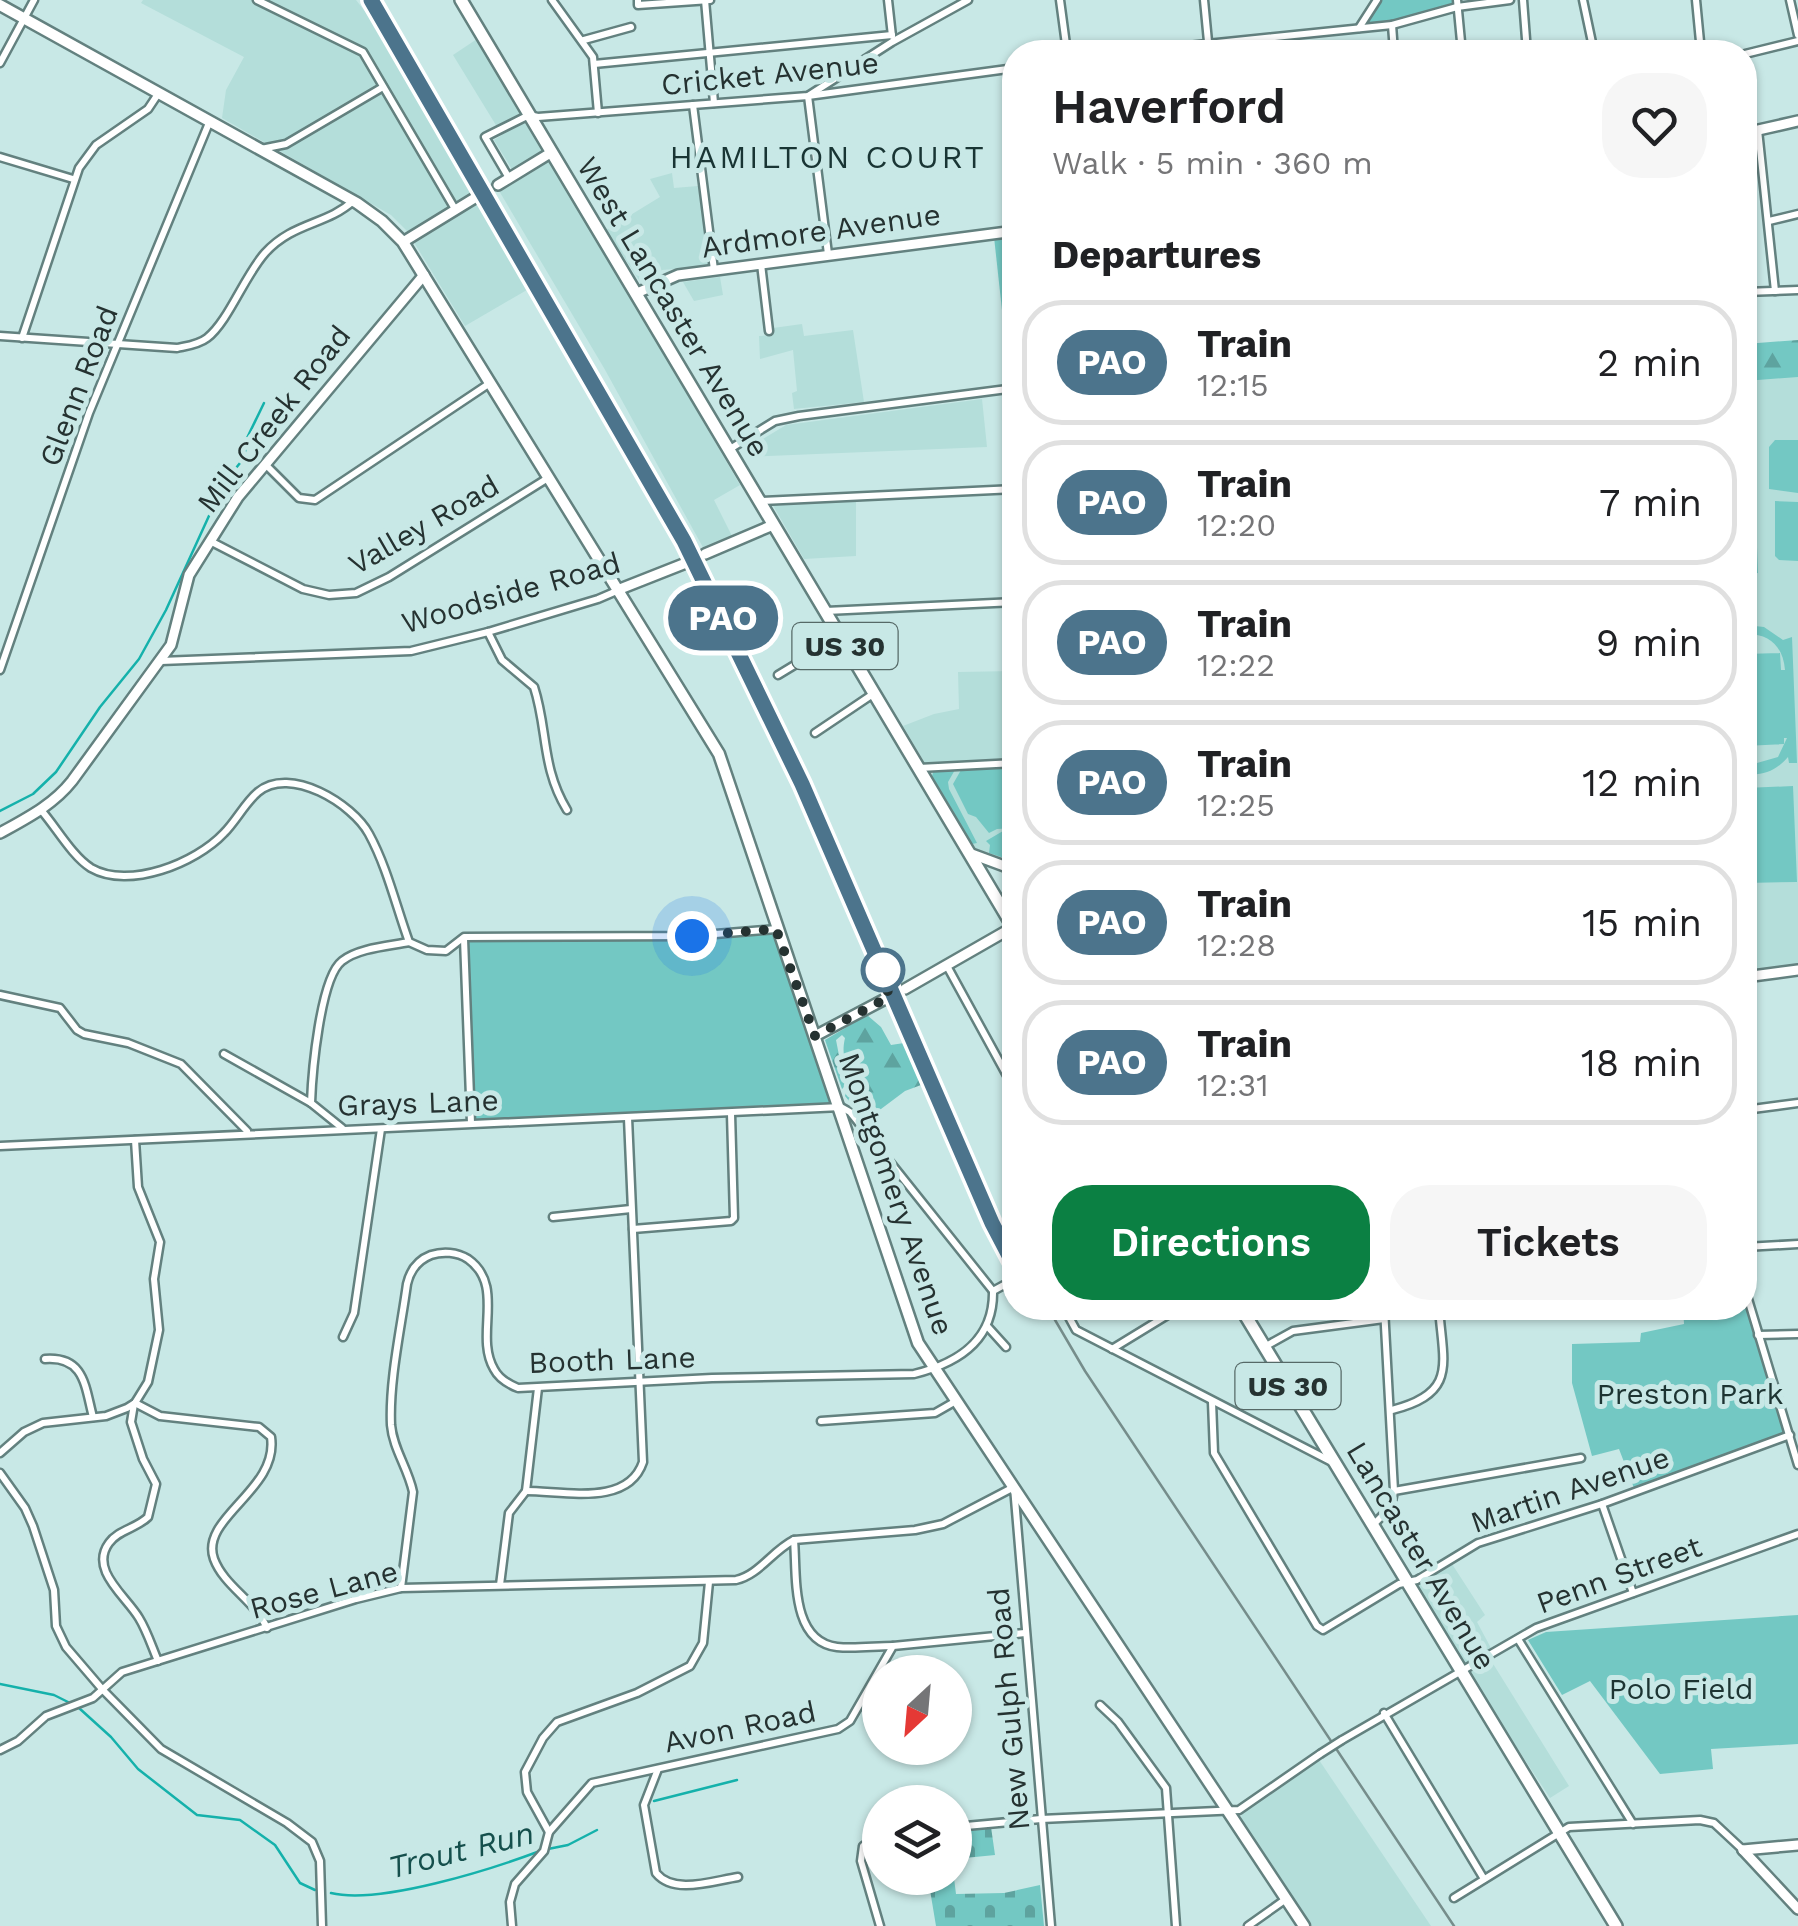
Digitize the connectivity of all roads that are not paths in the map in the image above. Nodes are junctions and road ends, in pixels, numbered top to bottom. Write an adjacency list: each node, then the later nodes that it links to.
1 (34, 0): 19 (street)
2 (258, 0): 39 (street)
3 (460, 0): 45 (highway, US 30)
4 (552, 0): 25 (street)
5 (638, 0): 6 (street)
6 (707, 0): 35 (street)
7 (888, 0): 24 (street)
8 (968, 0): 24 (street)
9 (1060, 0): 26 (street)
10 (1204, 0): 27 (street)
11 (1377, 0): 22 (street)
12 (1510, 0): 17 (street)
13 (1522, 0): 31 (street)
14 (1583, 0): 32 (street)
15 (1696, 0): 33 (street)
16 (1790, 0): 23 (street)
17 (1457, 3): 20 (street); 30 (street)
18 (0, 5): 19 (main road, Montgomery Avenue)
19 (24, 19): 36 (street); 40 (main road, Montgomery Avenue)
20 (1392, 24): 22 (street); 29 (street)
21 (631, 27): 25 (street)
22 (1359, 28): 28 (street)
23 (1798, 38): 34 (street)
24 (892, 39): 35 (street); 41 (street)
25 (584, 40): 37 (street)
26 (1065, 40)
27 (1208, 40)
28 (1230, 40)
29 (1393, 40)
30 (1461, 40)
31 (1527, 40)
32 (1591, 40)
33 (1699, 40)
34 (1757, 50)
35 (710, 51): 37 (street); 42 (street)
36 (0, 64)
37 (594, 64): 44 (street)
38 (1002, 70): 41 (street, Cricket Avenue)
39 (383, 86): 49 (street); 59 (street)
40 (158, 94): 47 (main road, Montgomery Avenue); 55 (street)
41 (808, 96): 42 (street, Cricket Avenue); 64 (street)
42 (714, 102): 43 (street, Cricket Avenue)
43 (693, 105): 44 (street, Cricket Avenue); 66 (street)
44 (598, 112): 45 (street, Cricket Avenue)
45 (530, 115): 51 (highway, West Lancaster Avenue / US 30); 54 (street)
46 (1798, 121): 48 (street)
47 (210, 122): 50 (main road, Montgomery Avenue); 75 (street, Glenn Road)
48 (1758, 130): 61 (street)
49 (286, 144): 50 (street); 53 (street)
50 (260, 148): 53 (main road, Montgomery Avenue)
51 (552, 152): 54 (street); 71 (highway, West Lancaster Avenue / US 30)
52 (0, 157): 55 (street)
53 (286, 163): 58 (main road, Montgomery Avenue)
54 (509, 178): 56 (street)
55 (73, 179): 74 (street)
56 (498, 185)
57 (478, 196): 59 (street)
58 (352, 201): 63 (main road, Montgomery Avenue); 75 (street)
59 (456, 209): 63 (street)
60 (1798, 214): 61 (street)
61 (1768, 221): 68 (street)
62 (1002, 232): 64 (street, Ardmore Avenue)
63 (404, 242): 67 (main road, Montgomery Avenue)
64 (828, 254): 65 (street, Ardmore Avenue)
65 (761, 264): 66 (street, Ardmore Avenue); 72 (street)
66 (714, 270): 71 (street, Ardmore Avenue)
67 (424, 275): 76 (main road, Montgomery Avenue); 79 (street, Mill Creek Road)
68 (1775, 290): 69 (street); 70 (street)
69 (1798, 290)
70 (1757, 291)
71 (637, 294): 78 (highway, West Lancaster Avenue / US 30)
72 (769, 331)
73 (0, 336): 74 (street)
74 (22, 338): 75 (street)
75 (117, 344): 93 (street, Glenn Road)
76 (491, 382): 79 (street); 80 (main road, Montgomery Avenue)
77 (1002, 389): 78 (street)
78 (729, 450): 82 (highway, West Lancaster Avenue / US 30)
79 (265, 464): 84 (street, Mill Creek Road)
80 (548, 478): 84 (street, Valley Road); 87 (main road, Montgomery Avenue)
81 (1002, 489): 82 (street)
82 (759, 501): 83 (highway, West Lancaster Avenue / US 30)
83 (773, 524): 85 (street); 89 (highway, US 30)
84 (210, 540): 92 (street, Mill Creek Road)
85 (705, 554)
86 (691, 560): 87 (street, Woodside Road)
87 (620, 589): 90 (street, Woodside Road); 105 (main road, Montgomery Avenue)
88 (1002, 603): 89 (street)
89 (824, 611): 91 (highway, US 30)
90 (488, 632): 92 (street, Woodside Road); 100 (street)
91 (840, 637): 94 (street); 95 (highway, US 30)
92 (161, 661): 99 (street, Mill Creek Road)
93 (0, 670)
94 (778, 676)
95 (874, 694): 96 (street); 98 (highway, US 30)
96 (815, 734)
97 (1002, 764): 98 (street)
98 (918, 768): 102 (highway, US 30)
99 (41, 810): 101 (street, Mill Creek Road); 108 (street)
100 (567, 810)
101 (0, 833)
102 (969, 852): 103 (street); 104 (highway, US 30)
103 (1002, 865)
104 (1002, 908)
105 (776, 929): 107 (street); 115 (main road, Montgomery Avenue)
106 (1002, 935): 109 (street)
107 (464, 938): 108 (street); 124 (street)
108 (409, 942): 118 (street)
109 (946, 966): 112 (street); 117 (street)
110 (1798, 970): 111 (street)
111 (1757, 975)
112 (906, 989)
113 (0, 996): 127 (street)
114 (889, 997): 115 (street)
115 (815, 1036): 120 (main road, Montgomery Avenue)
116 (224, 1054): 118 (street)
117 (1002, 1067)
118 (311, 1103): 125 (street)
119 (1798, 1103): 121 (street)
120 (838, 1107): 122 (street, Grays Lane); 136 (street); 152 (main road, Montgomery Avenue)
121 (1757, 1108)
122 (731, 1114): 123 (street, Grays Lane); 132 (street)
123 (628, 1118): 124 (street, Grays Lane); 130 (street)
124 (471, 1124): 126 (street, Grays Lane)
125 (343, 1129): 126 (street, Grays Lane); 127 (street, Grays Lane)
126 (381, 1129): 147 (street)
127 (248, 1132): 128 (street, Grays Lane)
128 (135, 1140): 129 (street, Grays Lane); 157 (street)
129 (0, 1146)
130 (631, 1209): 131 (street); 132 (street)
131 (552, 1216)
132 (633, 1229): 153 (street)
133 (1798, 1244): 134 (street)
134 (1757, 1246)
135 (1002, 1285): 136 (street)
136 (993, 1290): 144 (street)
137 (1071, 1320): 150 (street)
138 (1159, 1320): 150 (street)
139 (1248, 1320): 149 (highway, Lancaster Avenue / US 30)
140 (1376, 1320): 149 (street)
141 (1384, 1320): 158 (street)
142 (1440, 1320): 158 (street)
143 (1754, 1320): 146 (street)
144 (987, 1326): 148 (street); 152 (street, Booth Lane)
145 (1798, 1334): 146 (street)
146 (1758, 1336): 161 (street)
147 (343, 1337)
148 (1006, 1346)
149 (1265, 1347): 164 (highway, Lancaster Avenue / US 30)
150 (1112, 1349): 156 (street)
151 (45, 1359): 159 (street)
152 (933, 1369): 153 (street, Booth Lane); 155 (main road, Montgomery Avenue)
153 (640, 1383): 154 (street, Booth Lane); 168 (street)
154 (538, 1388): 168 (street); 177 (street, Booth Lane)
155 (957, 1400): 160 (street); 167 (main road, Montgomery Avenue)
156 (1212, 1402): 164 (street); 175 (street, Martin Avenue)
157 (135, 1403): 159 (street); 179 (street); 183 (street)
158 (1392, 1410): 169 (street)
159 (93, 1418): 162 (street)
160 (821, 1421)
161 (1790, 1436): 165 (street); 170 (street, Martin Avenue)
162 (0, 1453)
163 (1582, 1458): 169 (street)
164 (1336, 1464): 171 (highway, Lancaster Avenue / US 30)
165 (1798, 1465)
166 (0, 1472): 185 (street)
167 (1014, 1487): 173 (street); 180 (street, New Gulph Road); 190 (main road, Montgomery Avenue)
168 (526, 1491): 176 (street)
169 (1394, 1491): 171 (street)
170 (1602, 1504): 175 (street, Martin Avenue); 178 (street)
171 (1374, 1524): 175 (highway, Lancaster Avenue / US 30)
172 (1798, 1534): 178 (street, Penn Street)
173 (794, 1540): 174 (street, Rose Lane); 182 (street)
174 (709, 1582): 176 (street, Rose Lane); 196 (street)
175 (1409, 1582): 184 (highway, Lancaster Avenue / US 30)
176 (500, 1586): 177 (street, Rose Lane)
177 (401, 1588): 179 (street, Rose Lane)
178 (1633, 1593): 181 (street, Penn Street)
179 (268, 1628): 183 (street, Rose Lane)
180 (1025, 1632): 182 (street); 192 (street, New Gulph Road)
181 (1518, 1639): 184 (street, Penn Street); 193 (street)
182 (893, 1646): 189 (street, Avon Road)
183 (158, 1662): 185 (street, Rose Lane)
184 (1462, 1671): 187 (street, Penn Street); 195 (highway, Lancaster Avenue / US 30)
185 (102, 1690): 188 (street, Rose Lane); 205 (street)
186 (1100, 1705): 191 (street)
187 (1384, 1713): 190 (street, Penn Street, bridge); 200 (street)
188 (0, 1750)
189 (658, 1768): 196 (street, Avon Road); 199 (street)
190 (1227, 1810): 191 (street); 203 (main road, Montgomery Avenue)
191 (1166, 1813): 192 (street); 209 (street)
192 (1041, 1819): 194 (street); 208 (street, New Gulph Road)
193 (1632, 1824): 195 (street); 198 (street)
194 (972, 1825)
195 (1560, 1830): 200 (street); 212 (highway, US 30)
196 (550, 1832): 206 (street, Avon Road)
197 (1798, 1845): 198 (street)
198 (1743, 1850): 204 (street)
199 (738, 1877)
200 (1484, 1880): 202 (street)
201 (871, 1895): 207 (street)
202 (1454, 1898)
203 (1287, 1899): 210 (street); 211 (main road, Montgomery Avenue)
204 (1798, 1909)
205 (322, 1926)
206 (512, 1926)
207 (880, 1926)
208 (1051, 1926)
209 (1176, 1926)
210 (1248, 1926)
211 (1304, 1926)
212 (1616, 1926)

